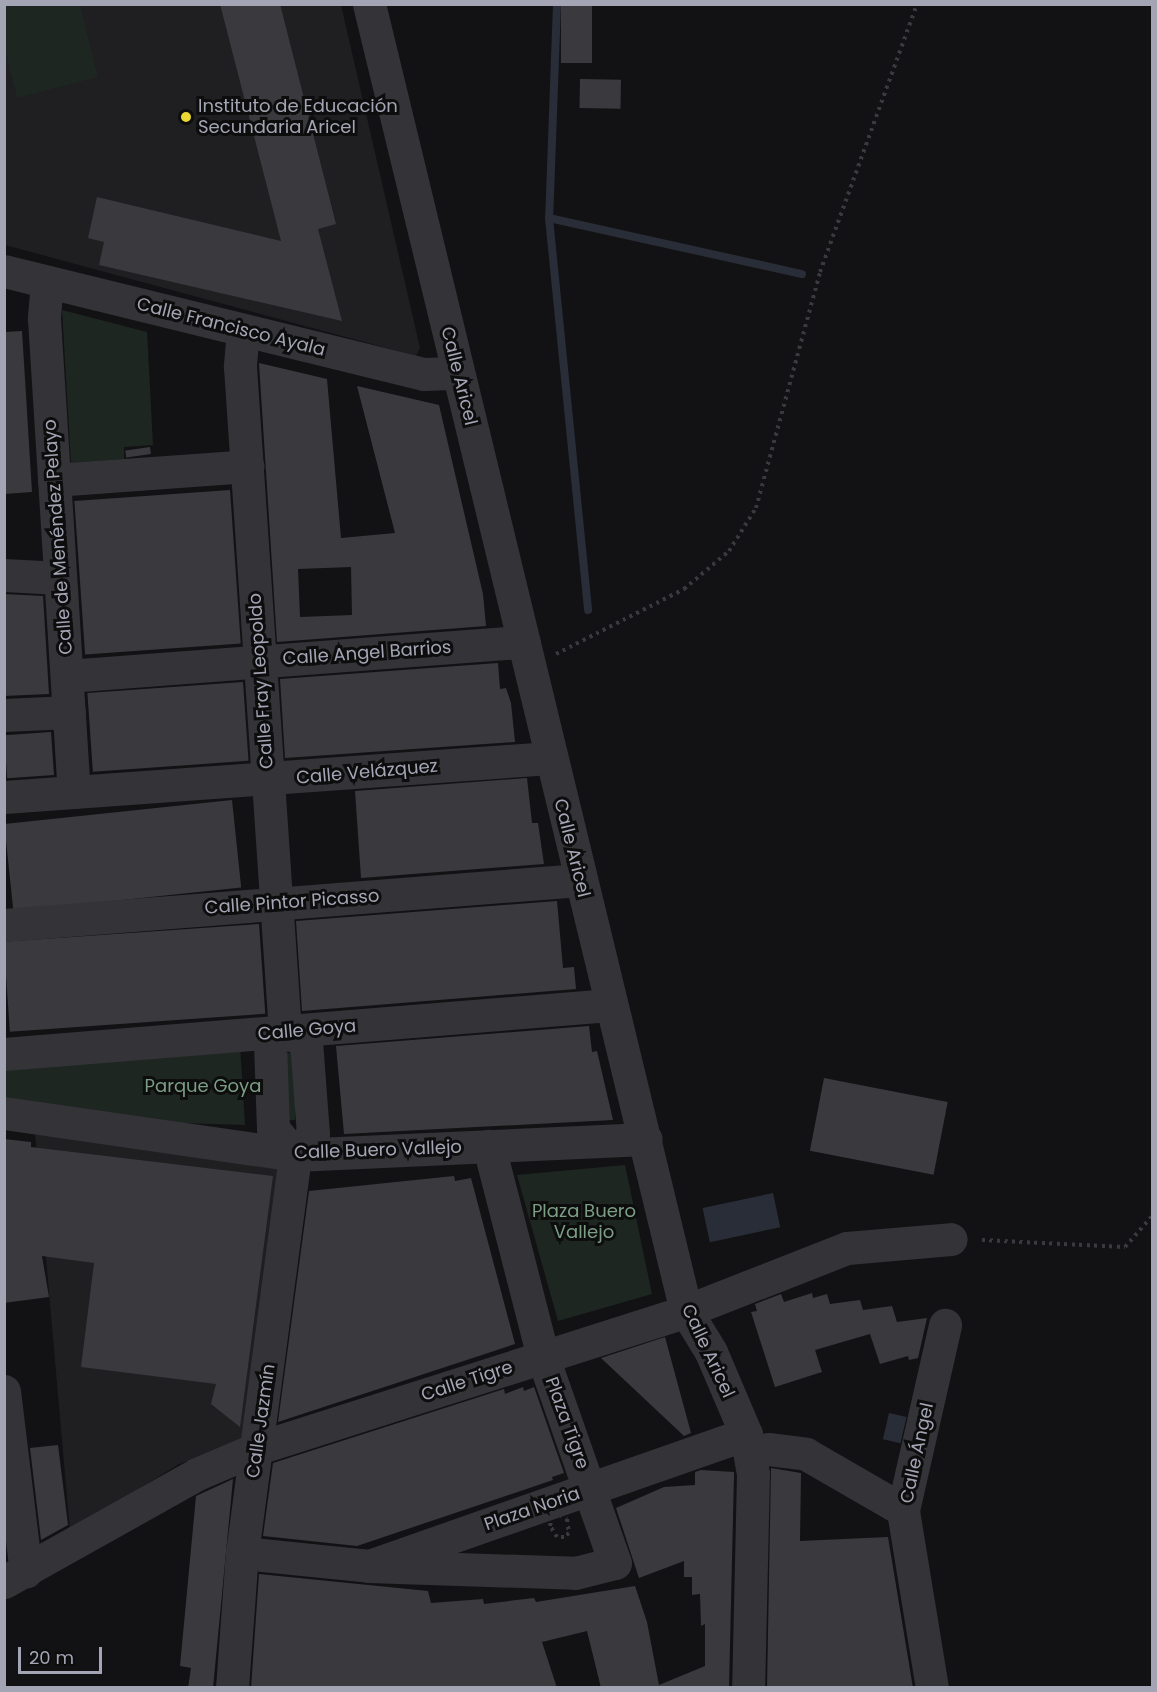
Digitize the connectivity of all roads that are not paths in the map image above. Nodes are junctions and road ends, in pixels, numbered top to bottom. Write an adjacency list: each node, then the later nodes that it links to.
1 (369, 4): 5 (street, Calle Aricel)
2 (4, 271): 3 (street, Calle Francisco Ayala)
3 (47, 282): 4 (street, Calle Francisco Ayala); 7 (street, Calle de Menéndez Pelayo)
4 (243, 330): 5 (street, Calle Francisco Ayala); 6 (street, Calle Fray Leopoldo)
5 (458, 373): 10 (street, Calle Aricel)
6 (247, 466): 7 (street); 11 (street, Calle Fray Leopoldo)
7 (54, 480): 9 (street, Calle de Menéndez Pelayo)
8 (4, 575): 9 (street)
9 (60, 578): 12 (street, Calle de Menéndez Pelayo)
10 (527, 654): 11 (street, Calle Angel Barrios); 15 (street, Calle Aricel)
11 (260, 661): 12 (street, Calle Angel Barrios); 16 (street, Calle Fray Leopoldo)
12 (67, 676): 13 (street, Calle de Menéndez Pelayo)
13 (69, 712): 14 (street); 17 (street, Calle de Menéndez Pelayo)
14 (4, 715)
15 (550, 758): 16 (street, Calle Velázquez); 19 (street, Calle Aricel)
16 (268, 780): 17 (street, Calle Velázquez); 20 (street, Calle Fray Leopoldo)
17 (74, 792): 18 (street, Calle Velázquez)
18 (4, 797)
19 (580, 880): 20 (street, Calle Pintor Picasso); 22 (street, Calle Aricel)
20 (276, 904): 21 (street, Calle Pintor Picasso); 23 (street, Calle Fray Leopoldo)
21 (4, 925)
22 (610, 1005): 23 (street, Calle Goya); 26 (street, Calle Aricel)
23 (285, 1032): 24 (street, Calle Goya); 28 (street)
24 (4, 1054)
25 (4, 1113): 28 (street, Calle Buero Vallejo)
26 (646, 1139): 27 (street, Calle Buero Vallejo); 30 (street, Calle Aricel)
27 (489, 1146): 28 (street, Calle Buero Vallejo); 32 (street)
28 (295, 1155): 35 (street, Calle Jazmín)
29 (951, 1239): 30 (street, Calle Tigre)
30 (686, 1311): 32 (street, Calle Tigre); 34 (street, Calle Aricel)
31 (945, 1325): 37 (street, Calle Ángel)
32 (543, 1357): 35 (street, Calle Tigre); 36 (street, Plaza Tigre)
33 (4, 1391): 40 (street)
34 (757, 1442): 36 (street); 37 (street); 42 (street, Calle Aricel)
35 (258, 1448): 38 (street, Calle Jazmín); 40 (street, Calle Tigre)
36 (587, 1494): 39 (street, Plaza Noria); 39 (street, Plaza Noria)
37 (903, 1510): 43 (street, Calle Ángel)
38 (242, 1553): 39 (street, Plaza Noria); 41 (street, Calle Jazmín)
39 (369, 1566)
40 (15, 1577)
41 (232, 1688)
42 (748, 1688)
43 (932, 1688)

